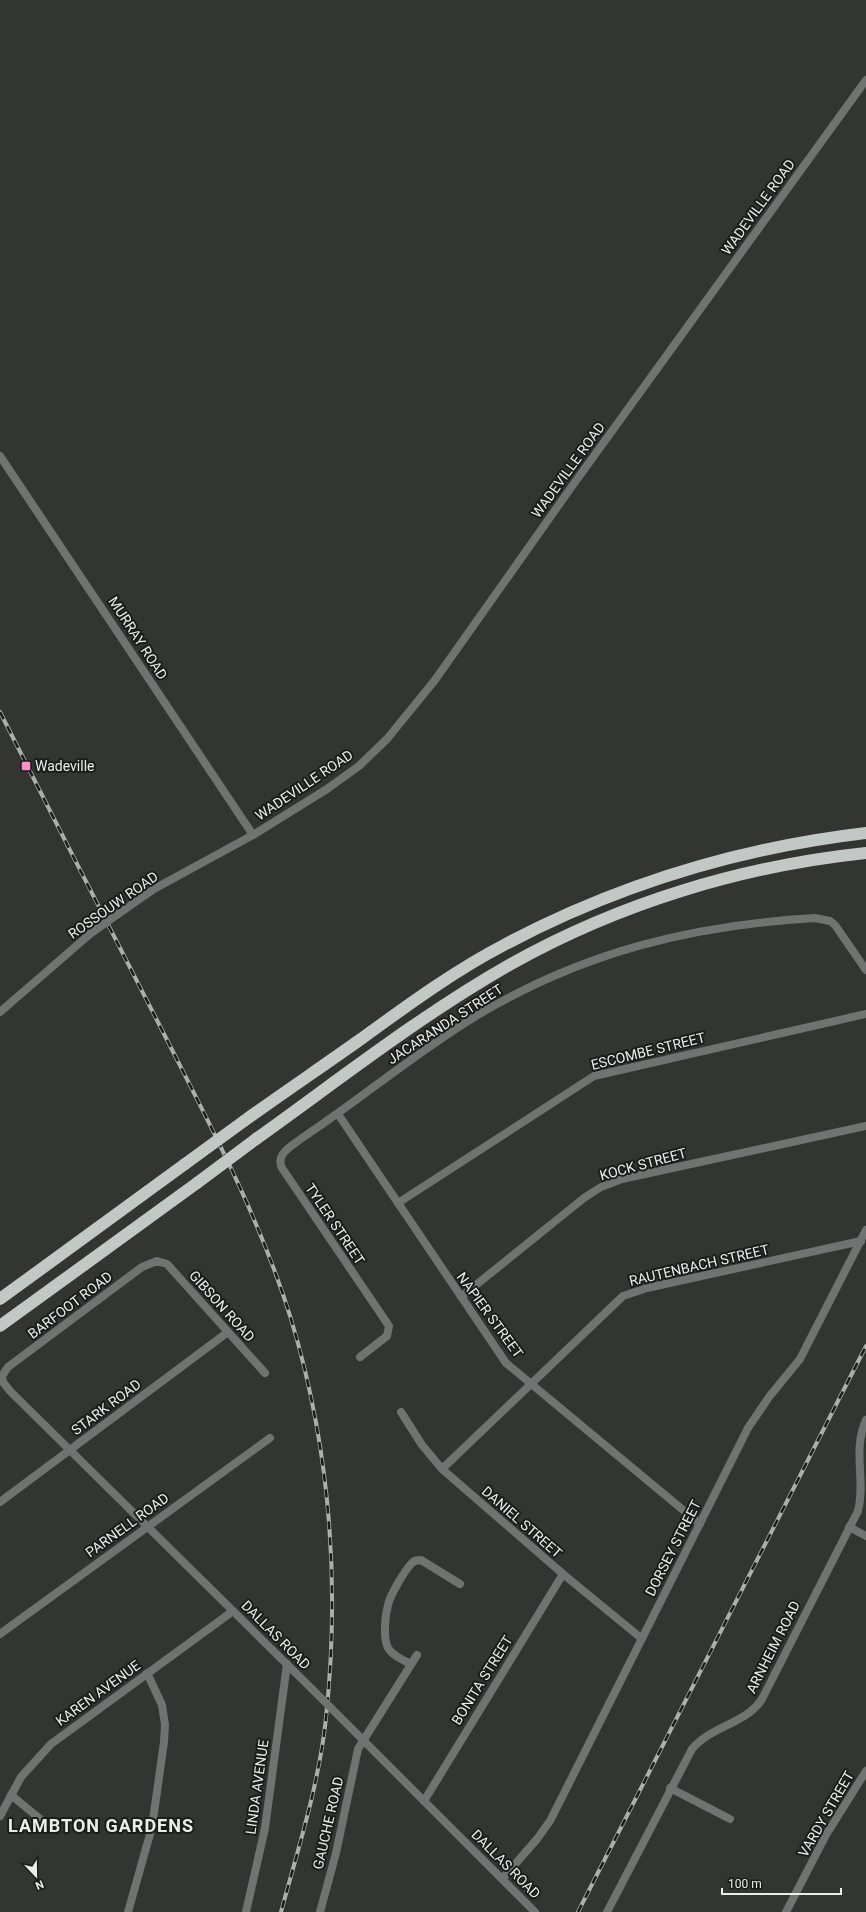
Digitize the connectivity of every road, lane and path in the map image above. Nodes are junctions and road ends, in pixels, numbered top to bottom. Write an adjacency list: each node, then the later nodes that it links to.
1 (866, 80): 4 (street, WADEVILLE ROAD)
2 (0, 456): 4 (street, MURRAY ROAD)
3 (866, 833): 15 (highway, bridge)
4 (253, 835): 7 (street, ROSSOUW ROAD, bridge)
5 (866, 853): 19 (highway, bridge)
6 (866, 970): 9 (street, JACARANDA STREET)
7 (0, 1012)
8 (866, 1014): 11 (street, ESCOMBE STREET)
9 (338, 1114): 11 (street, NAPIER STREET); 21 (street, TYLER STREET)
10 (866, 1126): 17 (street, KOCK STREET)
11 (398, 1203): 17 (street, NAPIER STREET)
12 (866, 1230): 13 (street, DORSEY STREET)
13 (861, 1241): 24 (street, RAUTENBACH STREET); 31 (street, DORSEY STREET)
14 (157, 1261): 20 (street, GIBSON ROAD); 23 (street, BARFOOT ROAD)
15 (45, 1266): 16 (highway); 18 (highway)
16 (0, 1293)
17 (461, 1297): 24 (street, NAPIER STREET)
18 (0, 1299)
19 (0, 1326)
20 (228, 1332): 22 (street, GIBSON ROAD); 28 (street, STARK ROAD)
21 (360, 1357)
22 (265, 1373)
23 (2, 1376): 28 (street, DALLAS ROAD)
24 (530, 1384): 29 (street, RAUTENBACH STREET); 31 (street, NAPIER STREET)
25 (401, 1412): 29 (street, DANIEL STREET)
26 (866, 1420): 33 (street, ARNHEIM ROAD)
27 (270, 1438): 32 (street, PARNELL ROAD)
28 (71, 1450): 30 (street, STARK ROAD); 32 (street, DALLAS ROAD)
29 (442, 1469): 35 (street, DANIEL STREET)
30 (0, 1502)
31 (700, 1524): 39 (street, DORSEY STREET)
32 (148, 1526): 37 (street, DALLAS ROAD); 38 (street, PARNELL ROAD)
33 (849, 1527): 34 (street); 46 (street, ARNHEIM ROAD)
34 (866, 1536)
35 (563, 1574): 39 (street, DANIEL STREET); 48 (street, BONITA STREET)
36 (460, 1584): 42 (street)
37 (233, 1611): 41 (street, DALLAS ROAD); 43 (street, KAREN AVENUE)
38 (0, 1634)
39 (641, 1638): 52 (street, DORSEY STREET)
40 (417, 1655): 42 (street, GAUCHE ROAD)
41 (287, 1664): 44 (street, DALLAS ROAD, bridge); 55 (street, LINDA AVENUE)
42 (411, 1664): 44 (street, GAUCHE ROAD)
43 (147, 1673): 47 (street, KAREN AVENUE); 54 (street)
44 (364, 1741): 48 (street, DALLAS ROAD); 53 (street, GAUCHE ROAD)
45 (866, 1771): 58 (street, VARDY STREET)
46 (670, 1788): 50 (street); 57 (street, ARNHEIM ROAD)
47 (11, 1795): 49 (street, KAREN AVENUE); 51 (street)
48 (424, 1801): 52 (street, DALLAS ROAD)
49 (0, 1816)
50 (730, 1819)
51 (45, 1823)
52 (503, 1878): 56 (street, DALLAS ROAD)
53 (323, 1911)
54 (128, 1912)
55 (246, 1912)
56 (535, 1912)
57 (607, 1912)
58 (786, 1912)

